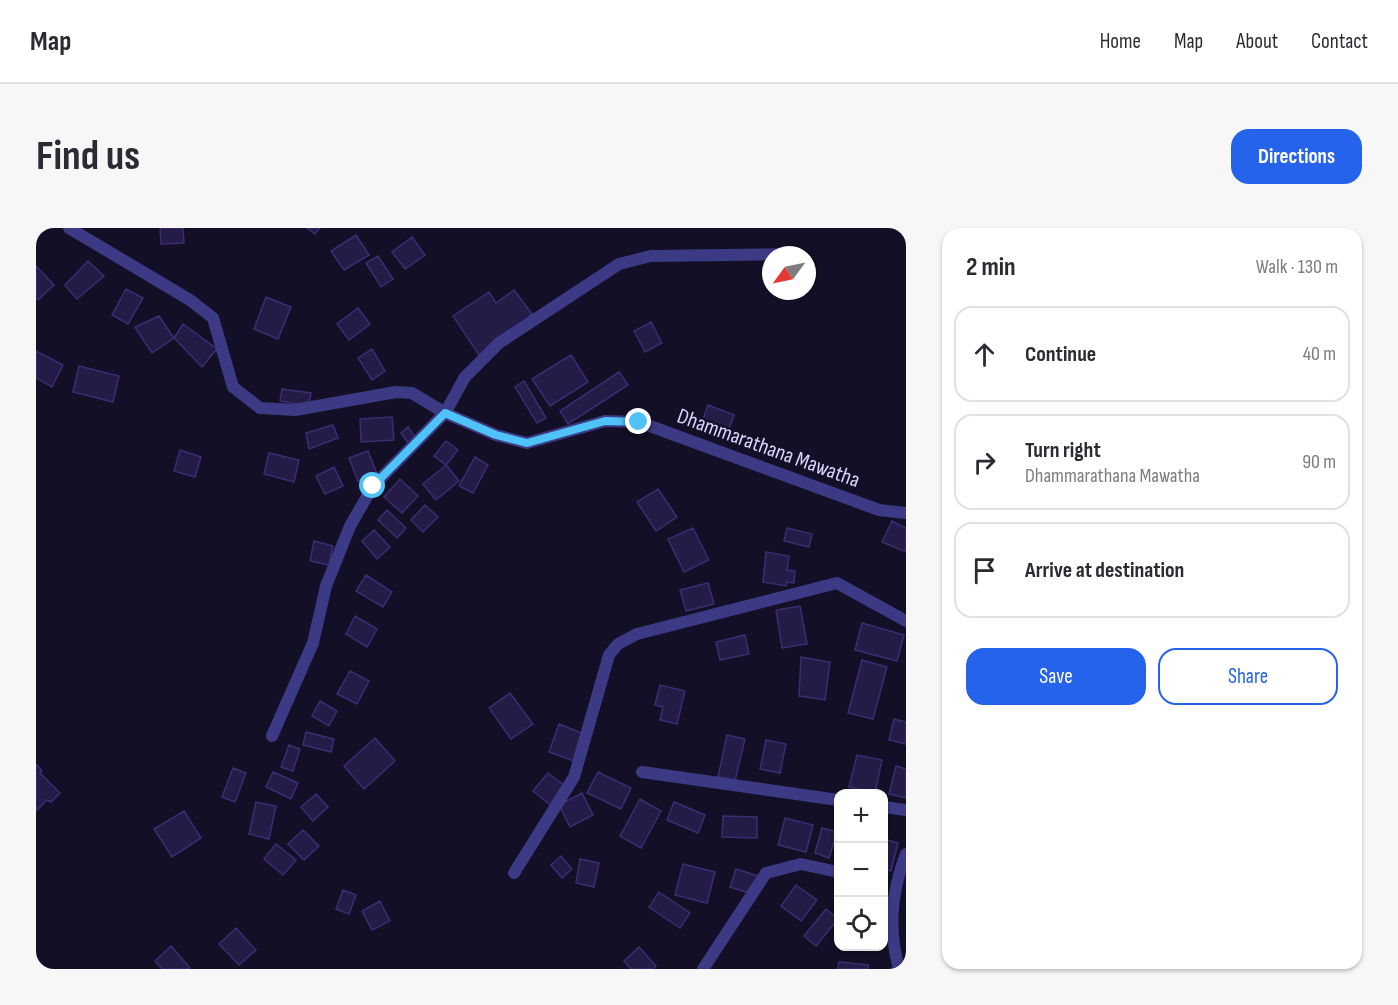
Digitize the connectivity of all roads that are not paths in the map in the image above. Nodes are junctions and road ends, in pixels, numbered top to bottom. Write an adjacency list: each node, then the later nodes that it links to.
1 (69, 228): 3 (street, Dhammarathana Mawatha)
2 (762, 254): 3 (street)
3 (445, 413): 4 (street, Dhammarathana Mawatha); 6 (street)
4 (906, 513)
5 (906, 621): 13 (street)
6 (272, 736)
7 (642, 772): 8 (street)
8 (834, 799)
9 (888, 808): 10 (street)
10 (906, 810)
11 (906, 854): 14 (street)
12 (834, 871): 15 (street)
13 (514, 873)
14 (889, 883): 16 (street)
15 (703, 969)
16 (899, 969)

